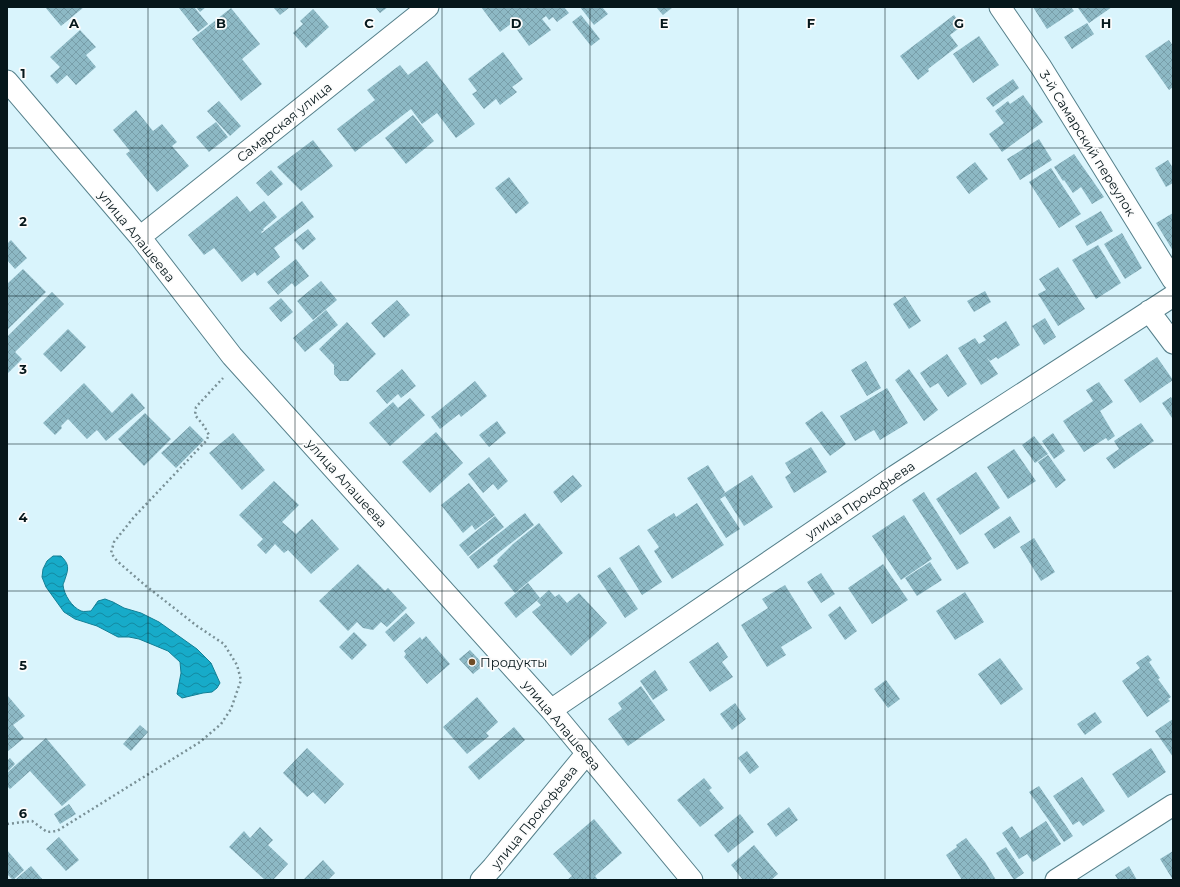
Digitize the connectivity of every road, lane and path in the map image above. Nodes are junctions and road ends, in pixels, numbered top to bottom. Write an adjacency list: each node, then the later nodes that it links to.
1 (428, 7): 4 (street, Самарская улица)
2 (1000, 7): 5 (street, 3-й Самарский переулок)
3 (7, 81): 4 (street, улица Алашеева)
4 (140, 237): 9 (street, улица Алашеева)
5 (1173, 280)
6 (1173, 296): 7 (street, улица Прокофьева)
7 (1149, 311): 8 (street); 10 (street, улица Прокофьева)
8 (1173, 343)
9 (238, 362): 10 (street, улица Алашеева); 13 (path)
10 (551, 710): 11 (street, улица Алашеева)
11 (587, 753): 14 (street, улица Прокофьева); 15 (street, улица Алашеева)
12 (1173, 805): 16 (street)
13 (7, 824)
14 (481, 880)
15 (692, 880)
16 (1056, 880)

